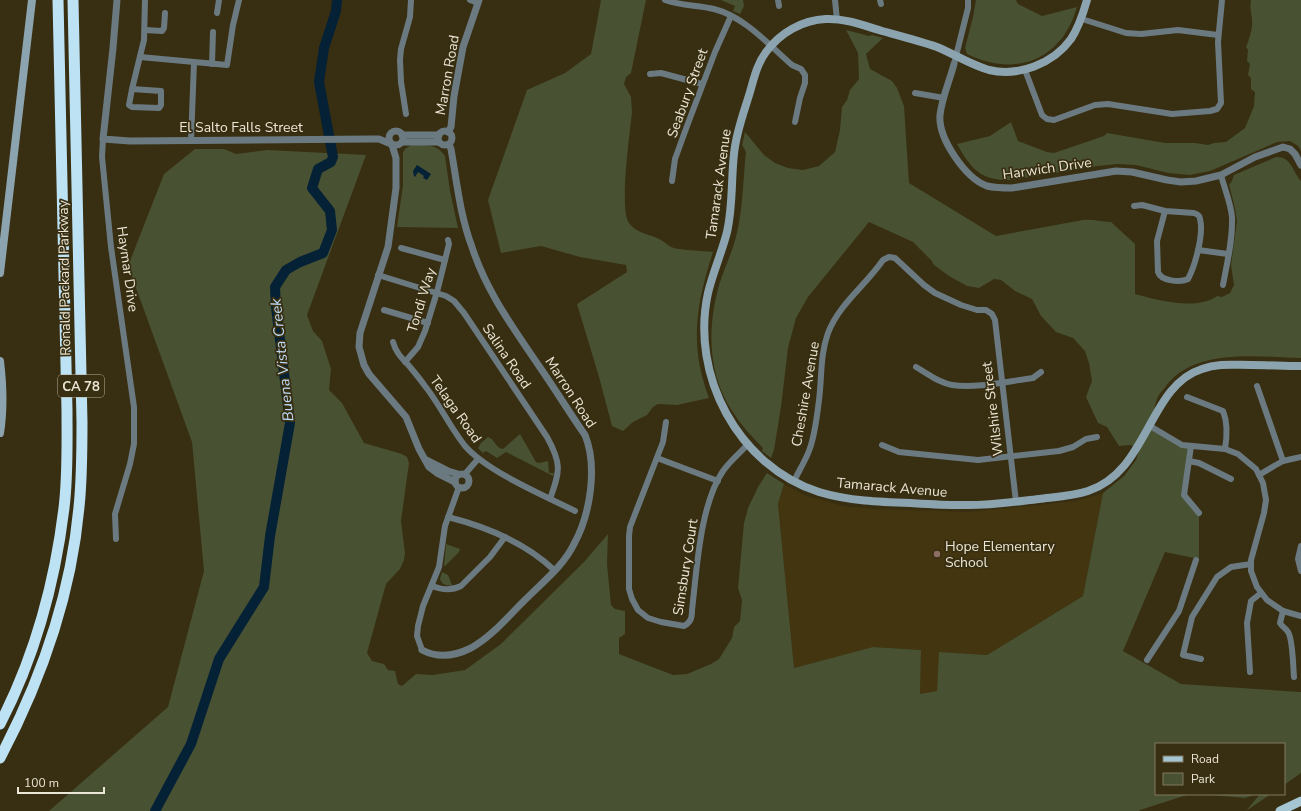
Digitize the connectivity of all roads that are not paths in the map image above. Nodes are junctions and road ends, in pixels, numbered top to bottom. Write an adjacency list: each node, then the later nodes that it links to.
1 (32, 0): 50 (main road)
2 (58, 0): 116 (highway, Ronald Packard Parkway / CA 78)
3 (73, 0): 117 (highway, Ronald Packard Parkway / CA 78)
4 (117, 0): 40 (street, Haymar Drive)
5 (145, 0): 21 (street)
6 (219, 0): 17 (street)
7 (239, 0): 28 (street)
8 (411, 0): 35 (street)
9 (470, 0): 15 (street)
10 (665, 0): 18 (street)
11 (835, 0): 20 (street)
12 (968, 0): 26 (street, Harwich Drive)
13 (1087, 0): 19 (main road, Tamarack Avenue)
14 (1222, 0): 23 (street)
15 (479, 2): 37 (street, Marron Road)
16 (165, 13): 21 (street)
17 (217, 13)
18 (731, 16): 24 (street); 31 (street, Seabury Street)
19 (1082, 19): 23 (street); 29 (main road, Tamarack Avenue)
20 (837, 20): 24 (main road, Tamarack Avenue); 26 (main road, Tamarack Avenue)
21 (146, 30): 25 (street)
22 (213, 32): 28 (street)
23 (1218, 35): 29 (street)
24 (770, 46): 36 (street); 76 (main road, Tamarack Avenue)
25 (140, 57): 27 (street); 32 (street)
26 (955, 60): 29 (main road, Tamarack Avenue); 34 (street, Harwich Drive)
27 (194, 63): 28 (street); 42 (street)
28 (212, 64)
29 (1025, 70)
30 (650, 74): 31 (street)
31 (702, 84): 47 (street, Seabury Street)
32 (132, 89): 32 (street)
33 (915, 93): 34 (street)
34 (944, 98): 46 (street, Harwich Drive)
35 (406, 114)
36 (795, 122)
37 (448, 132): 39 (street); 44 (street)
38 (390, 135): 41 (street, El Salto Falls Street); 43 (street); 43 (street, El Salto Falls Street)
39 (439, 138): 43 (street, El Salto Falls Street); 44 (street)
40 (103, 139): 42 (street, El Salto Falls Street); 99 (street, Haymar Drive)
41 (375, 139): 42 (street, El Salto Falls Street); 43 (street, El Salto Falls Street)
42 (191, 141)
43 (397, 142): 57 (street)
44 (449, 144): 103 (street, Marron Road)
45 (1301, 165): 46 (street, Harwich Drive)
46 (1221, 175): 54 (street)
47 (672, 181)
48 (1134, 206): 49 (street)
49 (1165, 211): 53 (street); 53 (street)
50 (2, 237): 56 (main road)
51 (448, 240): 55 (street, Tondi Way)
52 (401, 248): 55 (street)
53 (1198, 250): 54 (street)
54 (1228, 254): 58 (street)
55 (445, 260): 59 (street, Tondi Way)
56 (0, 273)
57 (378, 275): 59 (street, Salina Road); 84 (street)
58 (1223, 285)
59 (437, 292): 62 (street, Tondi Way); 93 (street, Salina Road)
60 (384, 310): 62 (street)
61 (992, 314): 69 (street, Wilshire Street); 91 (street, Cheshire Avenue)
62 (428, 323): 65 (street, Tondi Way)
63 (393, 342): 65 (street, Telaga Road)
64 (0, 361): 74 (main road)
65 (405, 362): 83 (street, Telaga Road)
66 (1301, 366): 73 (main road, Tamarack Avenue)
67 (916, 367): 69 (street)
68 (1041, 372): 69 (street)
69 (1001, 382): 80 (street, Wilshire Street)
70 (1257, 386): 86 (street)
71 (1186, 397): 79 (street)
72 (666, 422): 82 (street, Simsbury Court)
73 (1150, 426): 78 (street); 94 (main road, Tamarack Avenue)
74 (0, 433)
75 (1097, 437): 80 (street)
76 (748, 444): 90 (street, Simsbury Court); 91 (main road, Tamarack Avenue)
77 (882, 445): 80 (street)
78 (1191, 446): 79 (street); 85 (street)
79 (1225, 449): 88 (street)
80 (1010, 456): 94 (street, Wilshire Street)
81 (1301, 457): 86 (street)
82 (657, 458): 90 (street); 90 (street, Simsbury Court)
83 (478, 459): 87 (street); 93 (street, Telaga Road)
84 (426, 460): 87 (street); 92 (street)
85 (1189, 461): 89 (street); 96 (street)
86 (1283, 462): 88 (street)
87 (462, 474): 92 (street); 92 (street)
88 (1259, 476): 102 (street)
89 (1231, 479)
90 (718, 481)
91 (794, 481): 94 (main road, Tamarack Avenue)
92 (457, 485): 97 (street)
93 (550, 499): 95 (street, Telaga Road)
94 (1016, 502)
95 (575, 511)
96 (1198, 513)
97 (448, 517): 98 (street); 105 (street)
98 (505, 537): 103 (street); 105 (street)
99 (116, 538)
100 (1301, 546): 104 (street)
101 (1196, 560): 107 (street)
102 (1251, 564): 106 (street); 110 (street)
103 (554, 570): 111 (street, Marron Road)
104 (1301, 571)
105 (432, 586): 111 (street)
106 (1261, 593): 108 (street); 114 (street)
107 (1179, 611): 110 (street); 113 (street)
108 (1282, 611): 109 (street); 115 (street)
109 (1301, 616)
110 (1192, 617): 112 (street)
111 (422, 650)
112 (1201, 659)
113 (1147, 660)
114 (1250, 672)
115 (1294, 677)
116 (0, 724)
117 (0, 758)
118 (1301, 801): 119 (main road)
119 (1280, 811)

